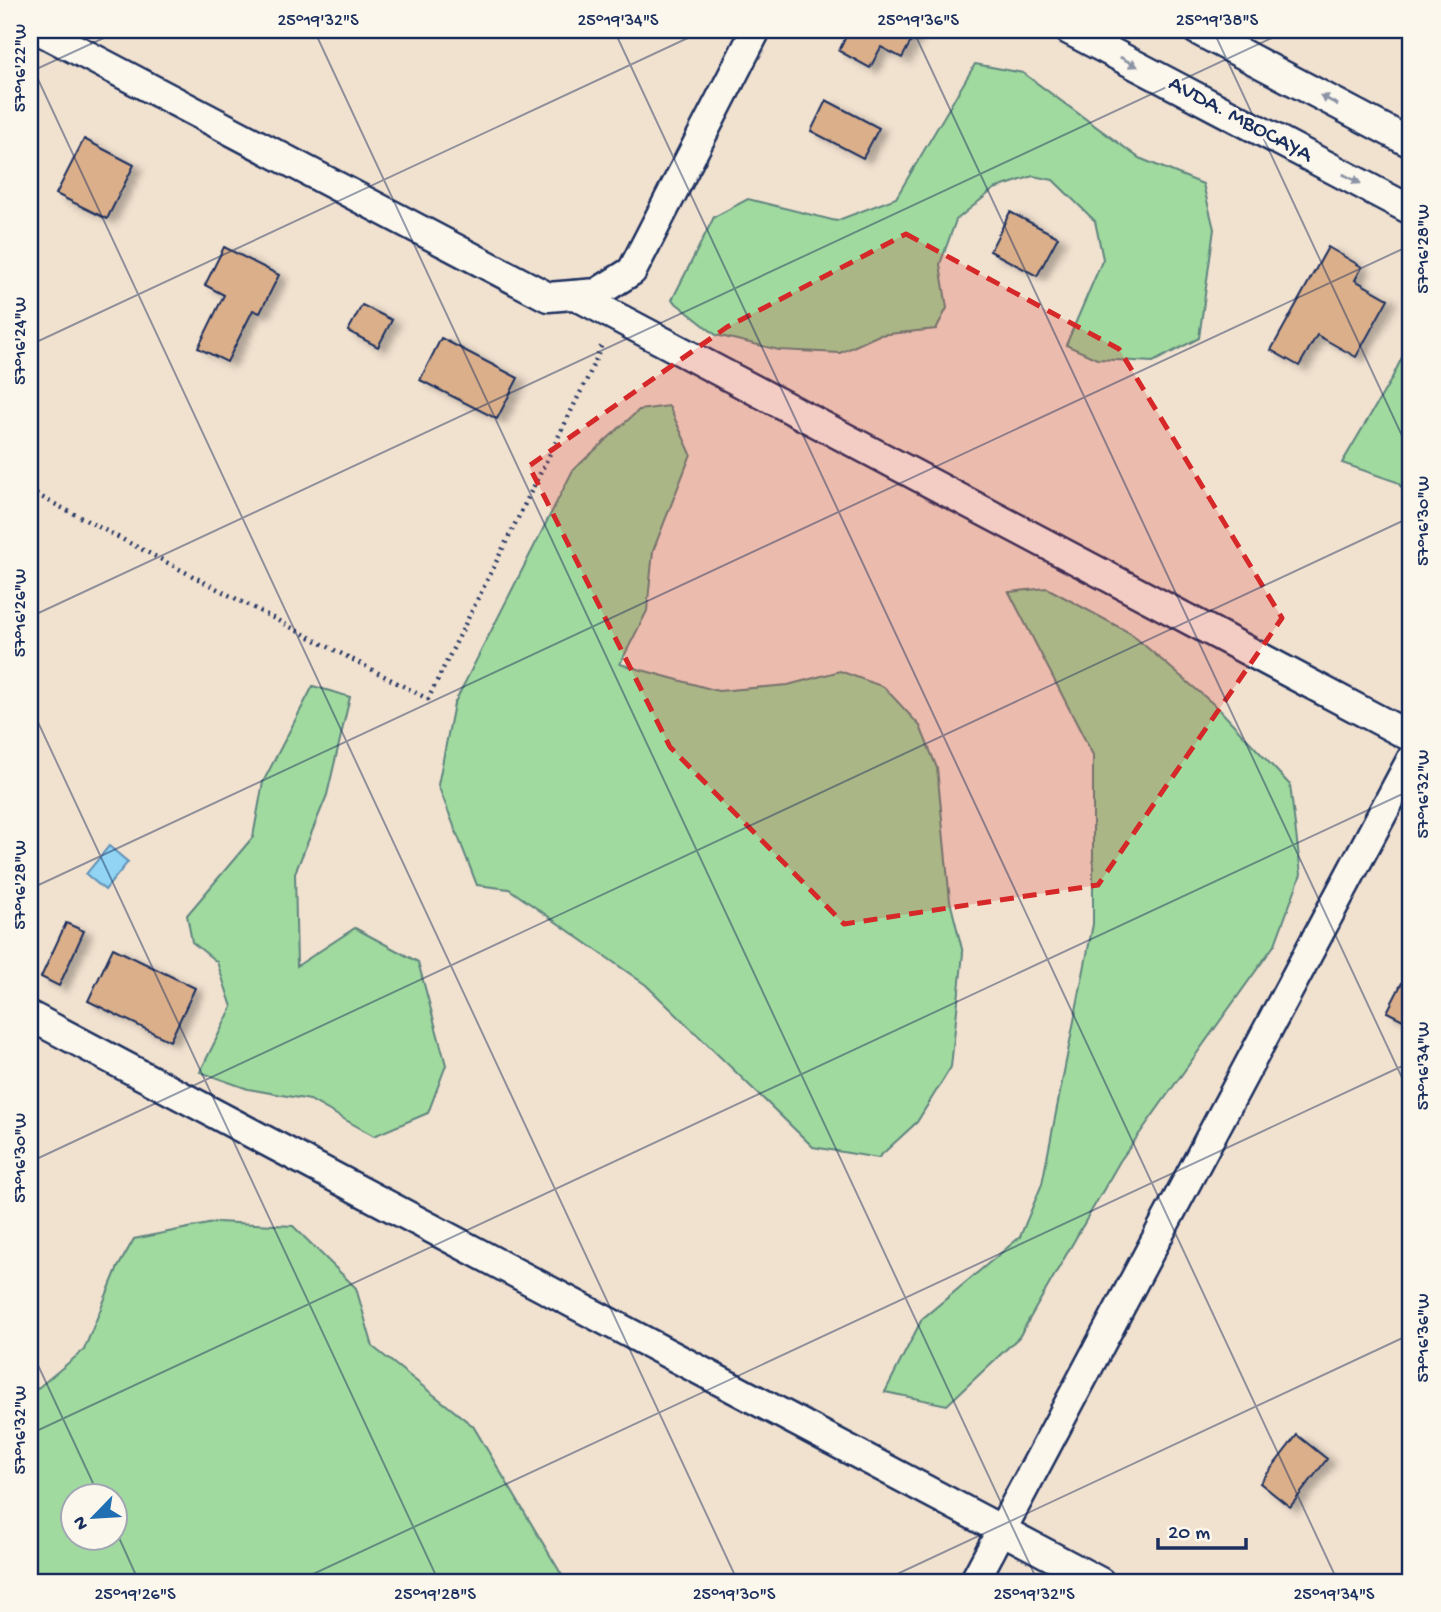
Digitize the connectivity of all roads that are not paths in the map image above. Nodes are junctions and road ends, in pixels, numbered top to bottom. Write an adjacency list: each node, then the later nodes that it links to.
1 (39, 30): 7 (street)
2 (756, 30): 7 (street)
3 (1069, 30): 6 (street, AVDA. MBOCAYA, one-way to 6)
4 (1197, 30): 5 (street, one-way to 4)
5 (1411, 143)
6 (1411, 211)
7 (575, 295): 8 (street)
8 (1411, 737)
9 (1411, 760): 11 (street)
10 (30, 1016): 11 (street)
11 (1000, 1531): 12 (street); 13 (street)
12 (974, 1582)
13 (1100, 1582)

